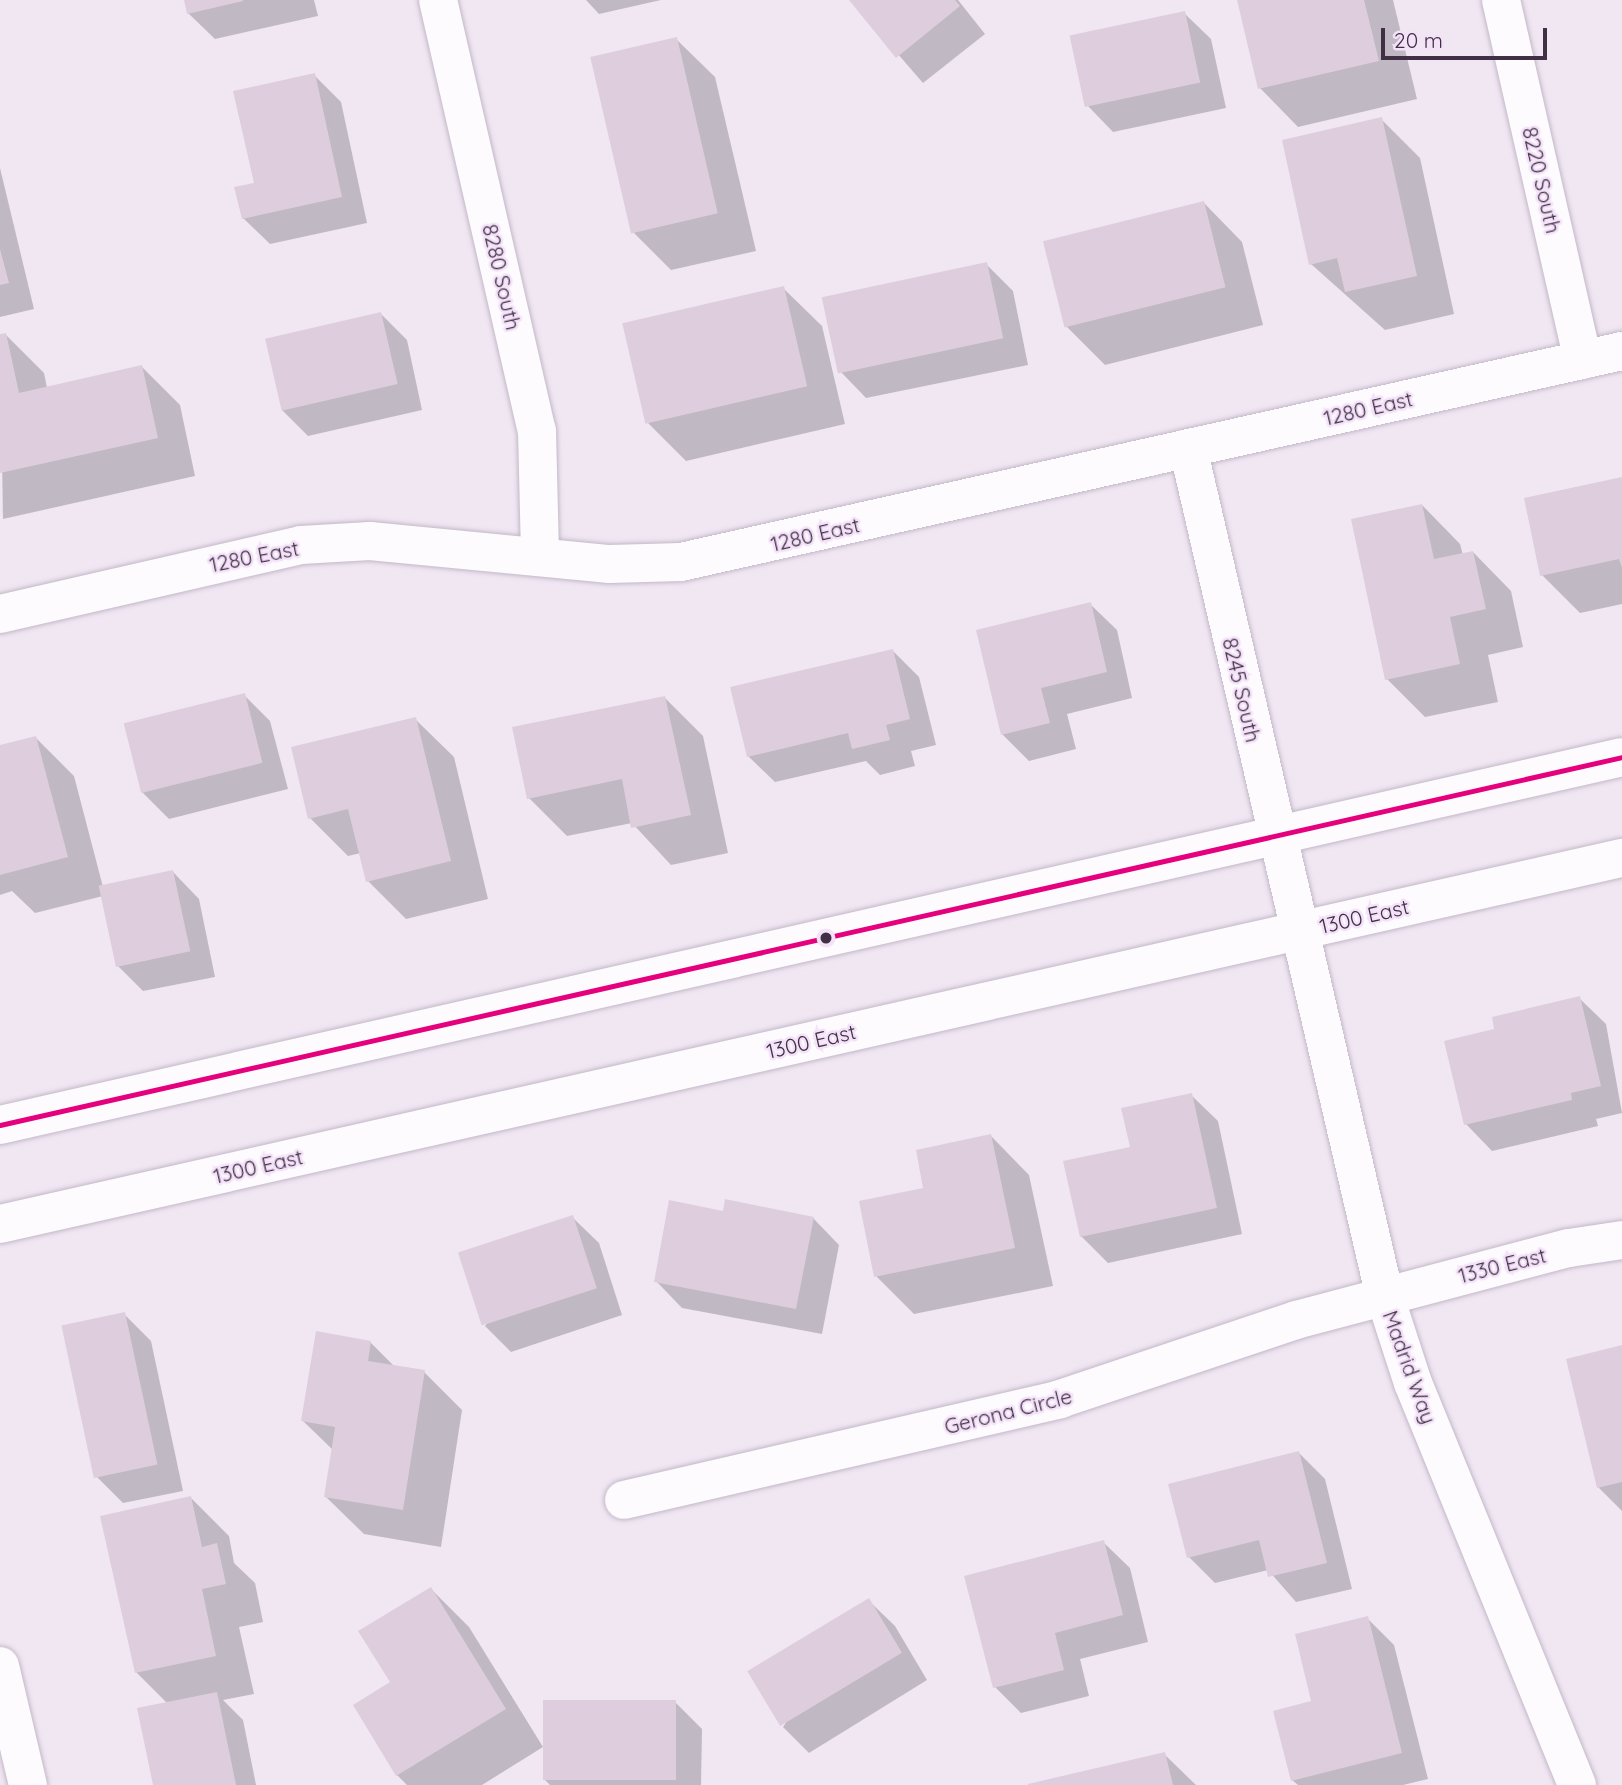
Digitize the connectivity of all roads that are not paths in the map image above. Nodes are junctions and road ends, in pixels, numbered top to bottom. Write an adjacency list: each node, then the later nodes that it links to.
1 (438, 0): 6 (street, 8280 South)
2 (1501, 0): 4 (street, 8220 South)
3 (1622, 351): 4 (street, 1280 East)
4 (1583, 360): 5 (street, 1280 East)
5 (1188, 448): 6 (street, 1280 East); 9 (street, 8245 South)
6 (540, 556): 7 (street, 1280 East)
7 (0, 614)
8 (1622, 757): 9 (street)
9 (1275, 836): 11 (street, 8245 South); 12 (street)
10 (1622, 858): 11 (street, 1300 East)
11 (1296, 932): 13 (street, 1300 East); 15 (street, Madrid Way)
12 (0, 1125)
13 (0, 1224)
14 (1622, 1240): 15 (street, 1330 East)
15 (1385, 1297): 16 (street, Gerona Circle); 19 (street, Madrid Way)
16 (624, 1500)
17 (0, 1666): 18 (street)
18 (28, 1785)
19 (1577, 1785)

